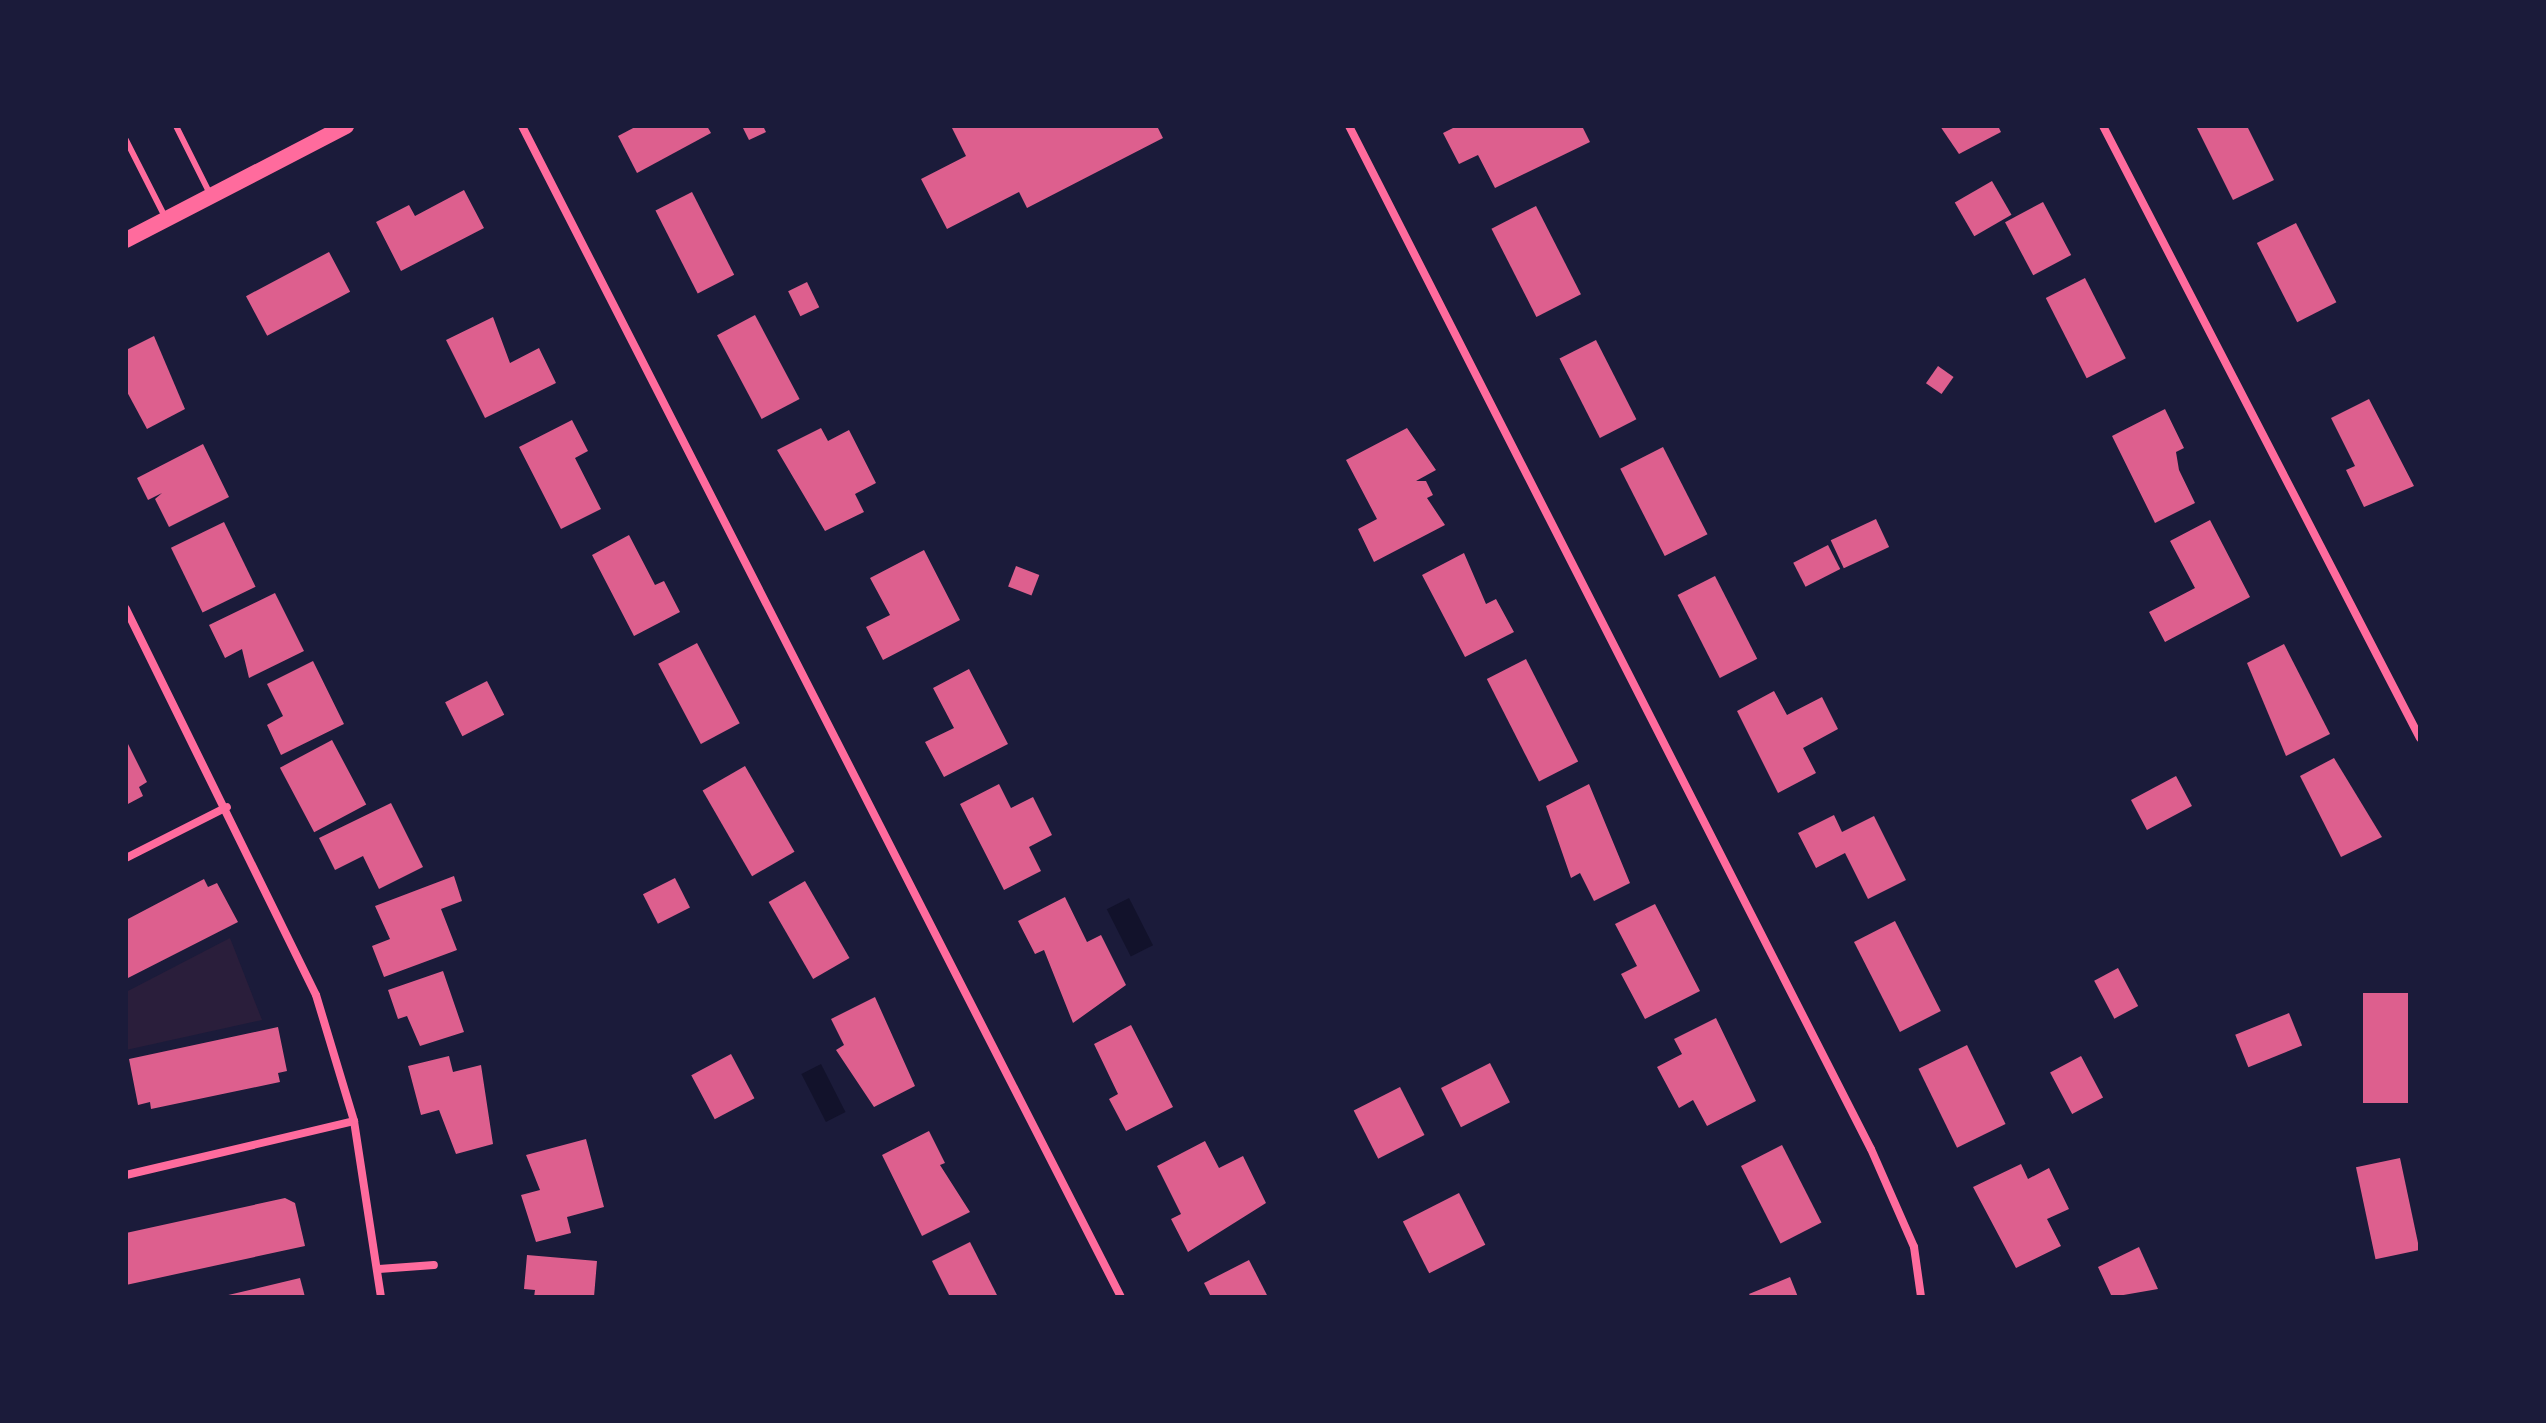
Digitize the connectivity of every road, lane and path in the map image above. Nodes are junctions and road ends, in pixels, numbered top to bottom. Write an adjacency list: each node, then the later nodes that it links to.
1 (176, 126): 7 (lane)
2 (346, 126): 7 (main road)
3 (522, 126): 19 (street)
4 (1349, 126): 20 (street)
5 (2103, 126): 11 (street)
6 (126, 140): 8 (lane)
7 (211, 196): 8 (main road)
8 (166, 219): 9 (main road)
9 (126, 240)
10 (126, 609): 12 (street)
11 (2420, 738)
12 (227, 807): 13 (street); 14 (street)
13 (126, 858)
14 (354, 1121): 15 (street); 17 (street)
15 (126, 1175)
16 (434, 1265): 17 (street)
17 (379, 1269): 18 (street)
18 (381, 1297)
19 (1121, 1297)
20 (1921, 1297)

